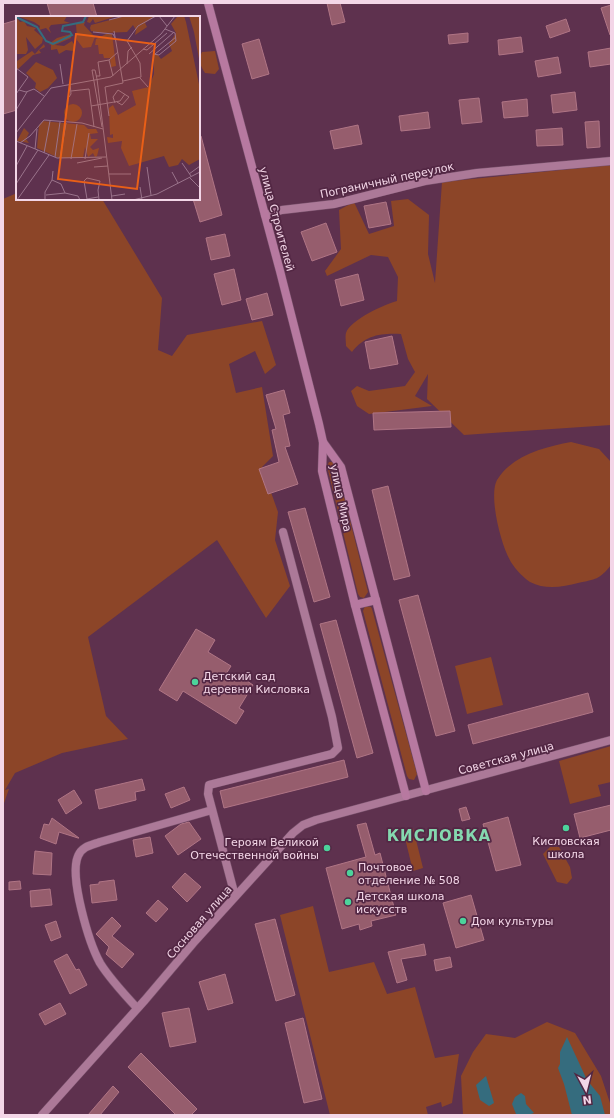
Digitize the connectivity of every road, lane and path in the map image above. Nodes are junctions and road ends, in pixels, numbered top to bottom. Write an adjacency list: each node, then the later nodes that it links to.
1 (208, 3): 3 (street, улица Строителей)
2 (611, 161): 3 (street, Пограничный переулок)
3 (265, 215): 4 (street, улица Строителей)
4 (323, 442): 6 (street, улица Мира); 7 (street, улица Мира)
5 (283, 532): 11 (street)
6 (376, 600): 7 (street); 9 (street, улица Мира)
7 (354, 605): 10 (street, улица Мира)
8 (611, 740): 9 (street, Советская улица)
9 (426, 791): 10 (street, Советская улица)
10 (406, 796): 12 (street, Сосновая улица)
11 (212, 810): 12 (street); 13 (street)
12 (235, 896): 13 (street, Сосновая улица)
13 (137, 1008): 14 (street, Сосновая улица)
14 (42, 1115)

